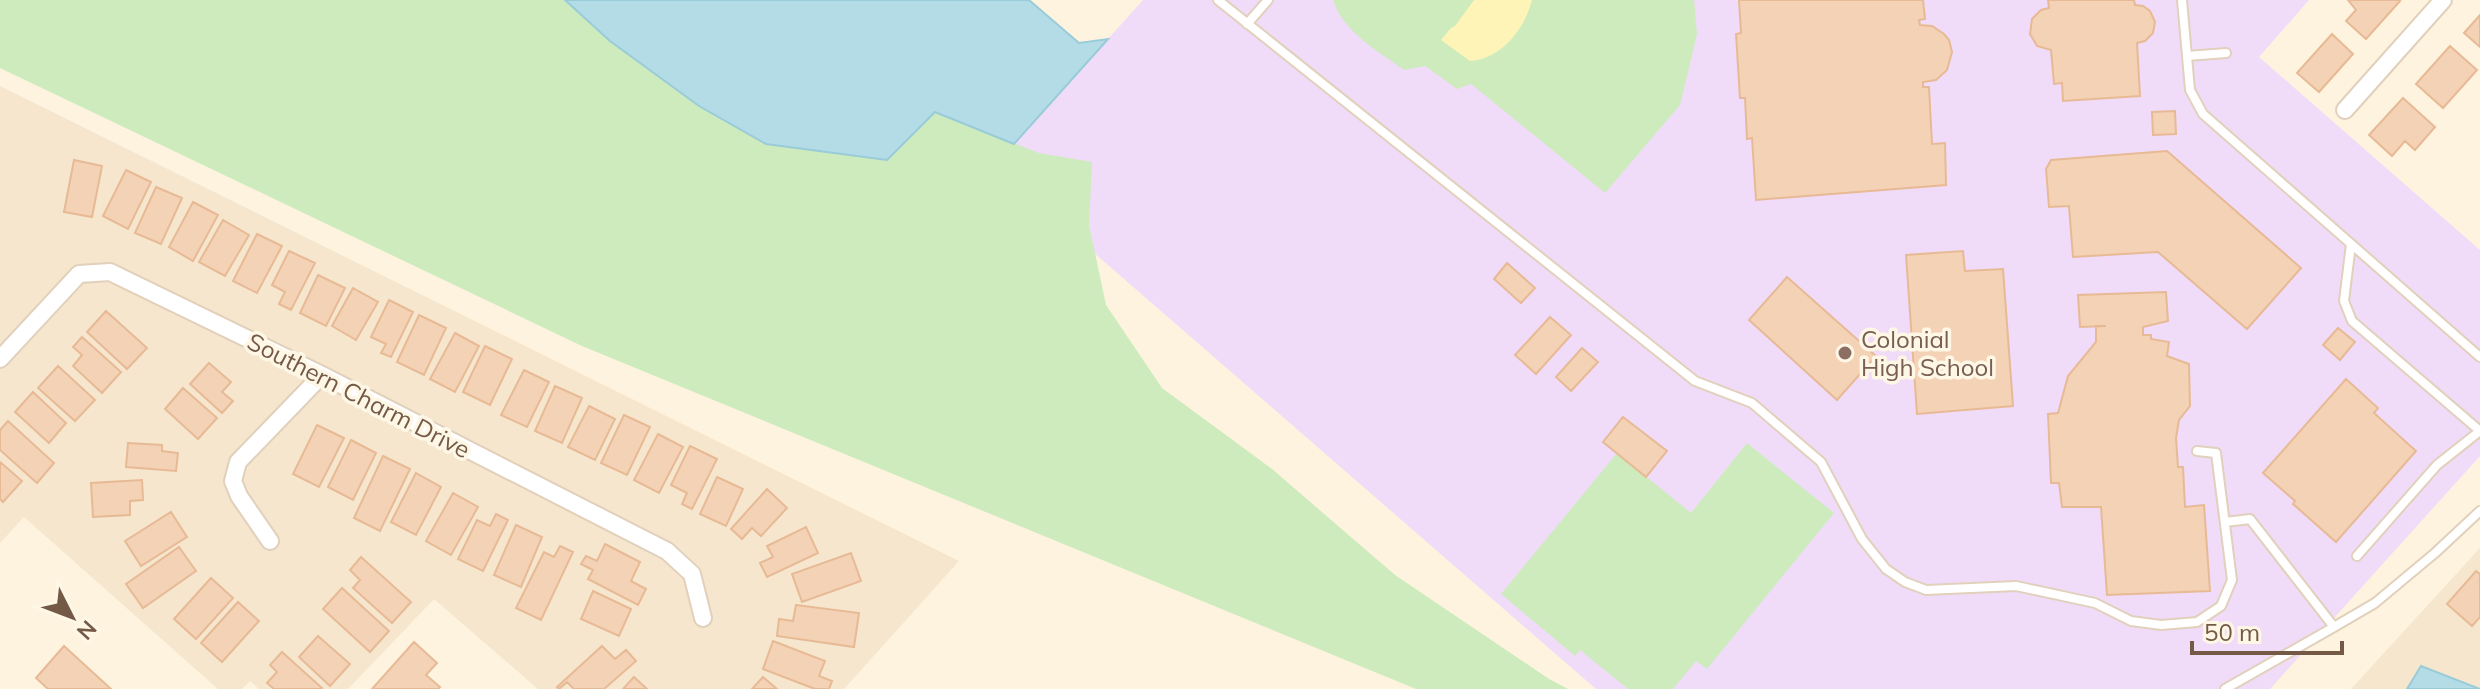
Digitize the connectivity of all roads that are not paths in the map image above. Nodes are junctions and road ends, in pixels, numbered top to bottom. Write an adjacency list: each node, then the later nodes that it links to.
1 (1218, 0): 5 (lane)
2 (1268, 0): 5 (lane)
3 (2182, 0): 7 (lane)
4 (2443, 0): 8 (street)
5 (1247, 24): 16 (lane)
6 (2226, 53): 7 (lane)
7 (2187, 56): 9 (lane)
8 (2345, 110)
9 (2351, 244): 10 (lane); 13 (lane)
10 (2480, 357)
11 (0, 359): 12 (street, Southern Charm Drive)
12 (322, 375): 17 (street); 19 (street, Southern Charm Drive)
13 (2480, 431): 18 (lane)
14 (2197, 451): 16 (lane)
15 (2480, 511): 20 (lane)
16 (2225, 522): 20 (lane)
17 (270, 541)
18 (2357, 556)
19 (703, 618)
20 (2334, 627): 21 (lane)
21 (2225, 689)

